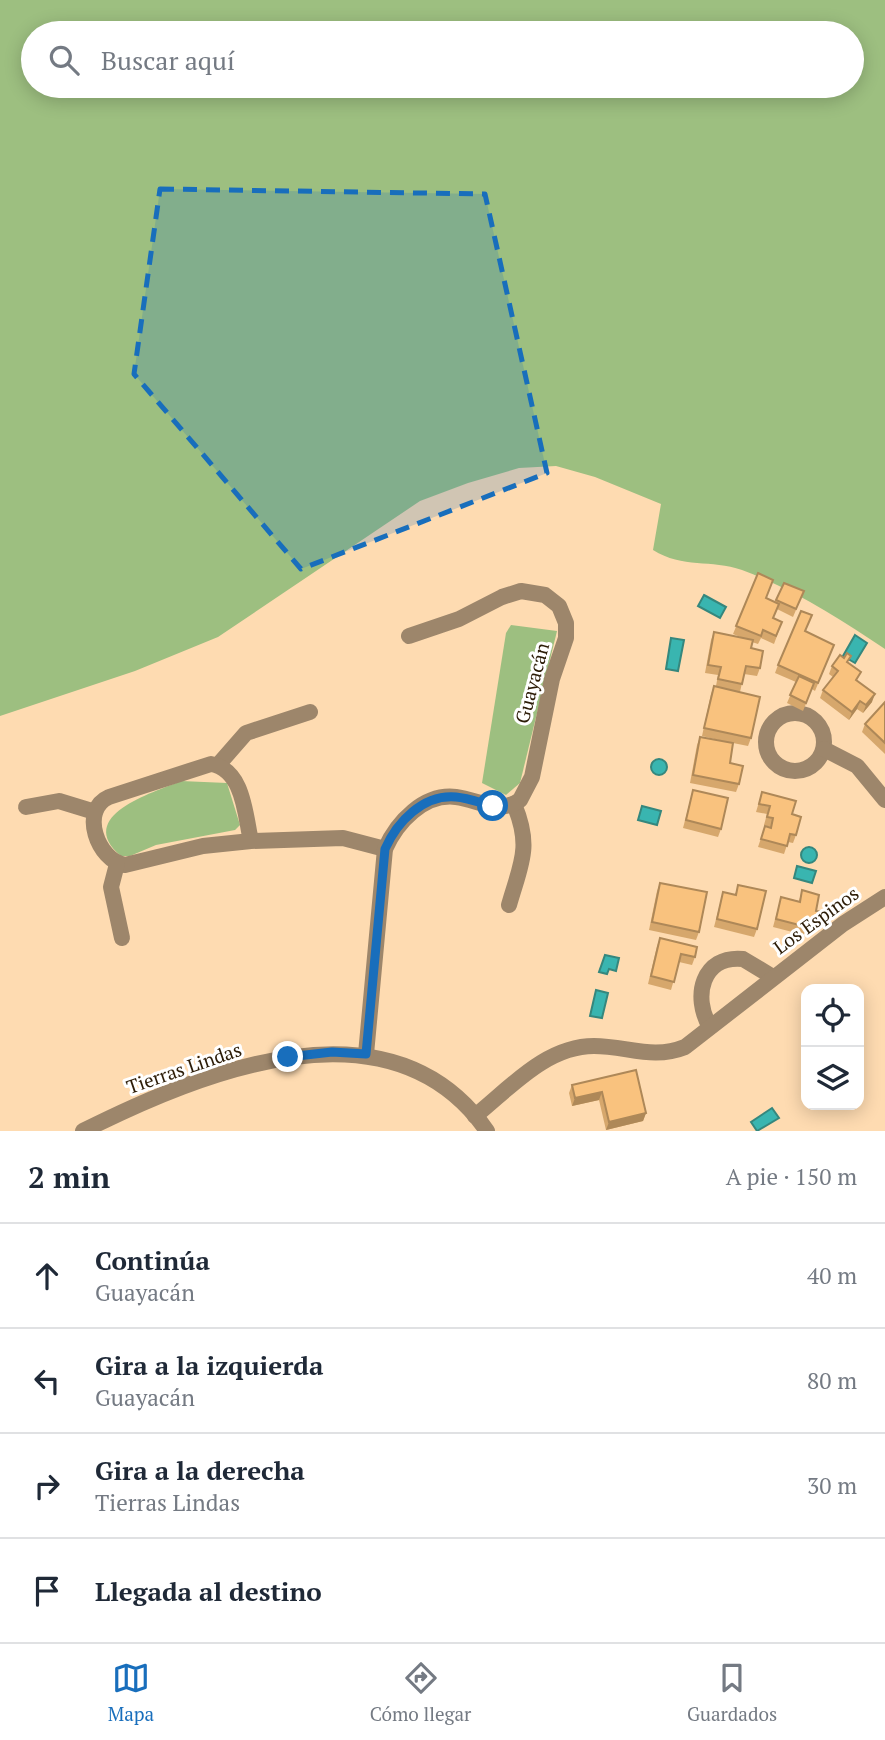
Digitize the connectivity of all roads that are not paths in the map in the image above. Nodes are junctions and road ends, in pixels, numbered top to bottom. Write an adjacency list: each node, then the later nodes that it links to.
1 (409, 636): 6 (street, Guayacán)
2 (310, 712): 4 (street)
3 (824, 749): 5 (street)
4 (218, 765): 8 (street); 9 (street)
5 (885, 800)
6 (514, 804): 10 (street); 13 (street)
7 (26, 807): 8 (street)
8 (95, 812): 11 (street)
9 (251, 841): 10 (street); 11 (street)
10 (385, 849): 17 (street)
11 (117, 864): 14 (street)
12 (885, 897): 15 (street, Los Espinos)
13 (509, 905)
14 (121, 938)
15 (773, 977): 16 (street, Los Espinos); 16 (street, Los Espinos)
16 (710, 1027): 18 (street, Los Espinos)
17 (366, 1054): 18 (street, Tierras Lindas); 19 (street, Tierras Lindas)
18 (475, 1116): 20 (street, Tierras Lindas)
19 (83, 1131)
20 (487, 1131)

